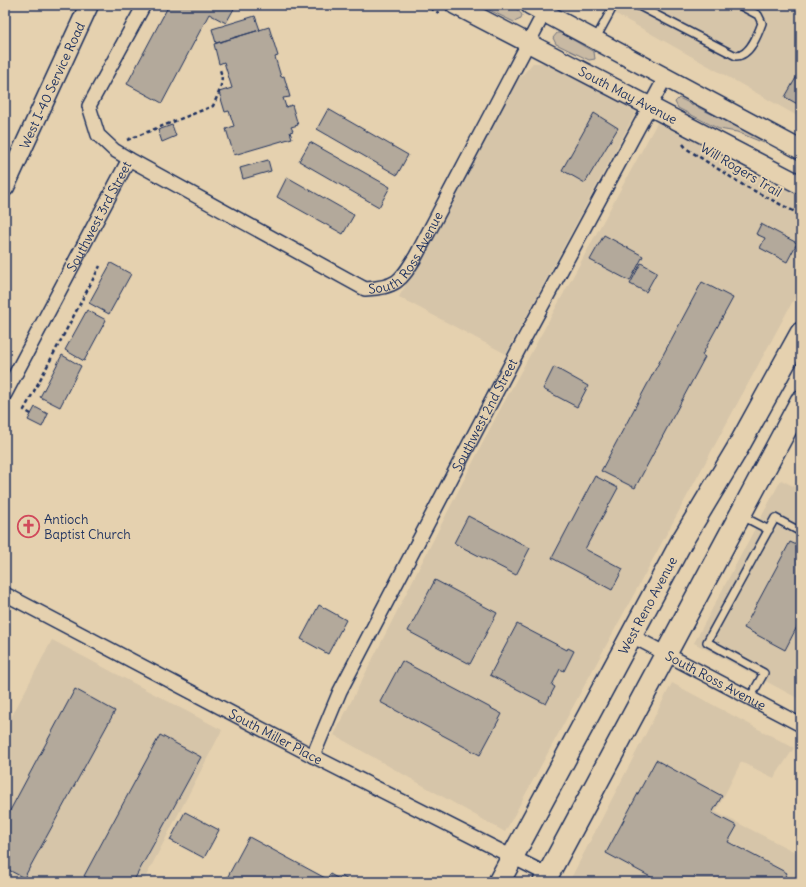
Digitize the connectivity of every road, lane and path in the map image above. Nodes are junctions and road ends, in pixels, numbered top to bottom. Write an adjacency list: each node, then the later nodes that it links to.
1 (89, 5): 18 (main road, West I-40 Service Road)
2 (144, 5): 14 (street, Southwest 3rd Street)
3 (455, 5): 9 (main road, South May Avenue)
4 (614, 5): 8 (lane)
5 (637, 5): 6 (lane)
6 (739, 5)
7 (537, 9): 8 (main road); 9 (street, South Ross Avenue)
8 (595, 40): 11 (main road)
9 (528, 42): 12 (main road, South May Avenue); 16 (street, South Ross Avenue)
10 (219, 68): 14 (path)
11 (665, 78): 12 (street, Southwest 2nd Street); 15 (main road)
12 (650, 106): 17 (main road, South May Avenue); 33 (street, Southwest 2nd Street)
13 (679, 139): 19 (path, Will Rogers Trail)
14 (114, 150): 16 (street, Southwest 3rd Street)
15 (801, 150)
16 (129, 159): 22 (street, Southwest 3rd Street)
17 (801, 186)
18 (5, 187)
19 (801, 215)
20 (100, 266): 24 (path)
21 (801, 333): 29 (main road, West Reno Avenue)
22 (5, 394)
23 (801, 401): 25 (main road)
24 (31, 414)
25 (740, 515): 26 (lane); 30 (main road)
26 (769, 530): 27 (lane); 31 (lane)
27 (801, 532)
28 (5, 594): 33 (street, South Miller Place)
29 (630, 635): 30 (street, South Ross Avenue); 34 (main road, West Reno Avenue)
30 (666, 654): 31 (street, South Ross Avenue); 35 (main road)
31 (750, 698): 32 (street, South Ross Avenue)
32 (801, 725)
33 (313, 756): 34 (street, South Miller Place)
34 (513, 856): 35 (street, South Miller Place); 36 (main road, West Reno Avenue)
35 (546, 879)
36 (500, 882)

